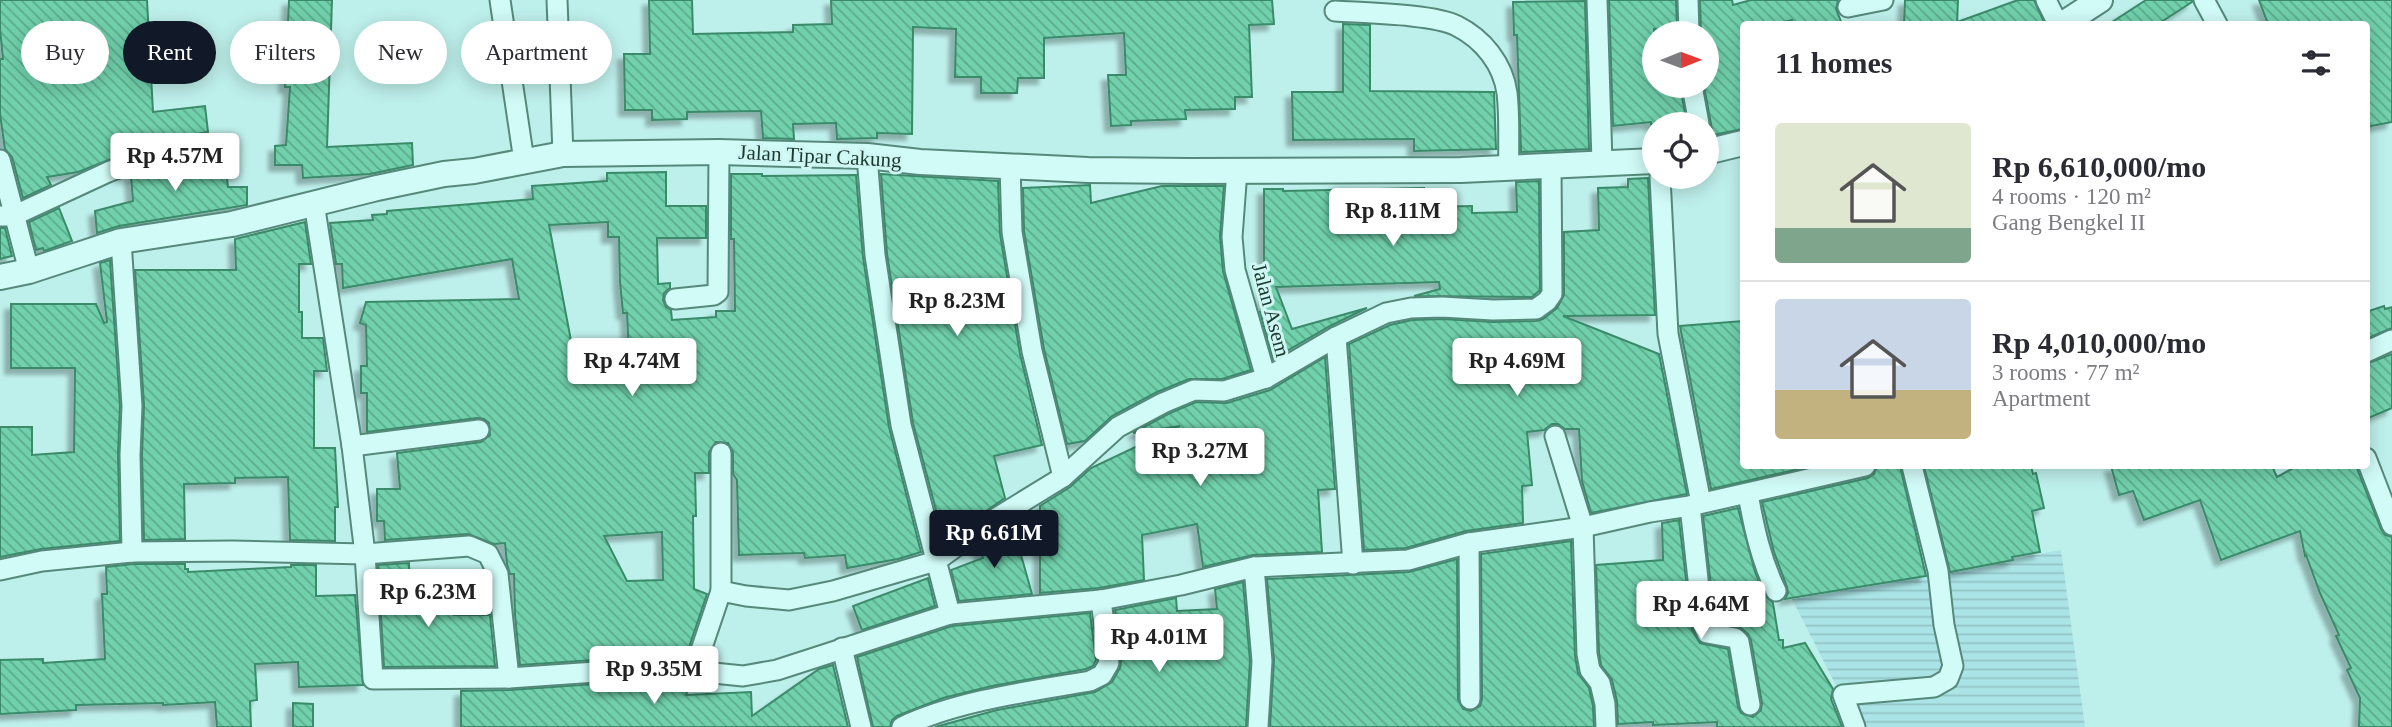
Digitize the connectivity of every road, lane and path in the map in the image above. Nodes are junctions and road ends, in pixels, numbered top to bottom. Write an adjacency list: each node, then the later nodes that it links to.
1 (500, 0): 22 (street)
2 (558, 0): 19 (street)
3 (1597, 0): 24 (street)
4 (1688, 0): 11 (street)
5 (1883, 0): 10 (street)
6 (2046, 0): 12 (street)
7 (2100, 0): 13 (street)
8 (2204, 0): 14 (street)
9 (1335, 10): 27 (street)
10 (1849, 11)
11 (1689, 21)
12 (2056, 21)
13 (2068, 21)
14 (2215, 21)
15 (1740, 143): 17 (street)
16 (205, 144): 31 (street)
17 (1719, 146)
18 (719, 152): 19 (street, Jalan Tipar Cakung); 20 (street, Jalan Tipar Cakung); 35 (street)
19 (563, 155): 22 (street, Jalan Tipar Cakung)
20 (867, 156): 25 (street, Jalan Tipar Cakung); 55 (street)
21 (0, 160): 31 (street)
22 (524, 161): 30 (street, Jalan Tipar Cakung)
23 (1642, 161): 24 (street, Jalan Tipar Cakung)
24 (1602, 163): 26 (street, Jalan Tipar Cakung)
25 (1010, 166): 28 (street, Jalan Tipar Cakung); 47 (street)
26 (1551, 167): 27 (street, Jalan Tipar Cakung); 36 (street)
27 (1509, 168): 28 (street, Jalan Tipar Cakung)
28 (1237, 170): 39 (street, Jalan Asem)
29 (1661, 189): 49 (street)
30 (314, 203): 32 (street, Jalan Tipar Cakung); 42 (street)
31 (7, 216): 33 (street)
32 (121, 241): 33 (street, Jalan Tipar Cakung); 53 (street)
33 (29, 271): 34 (street, Jalan Tipar Cakung)
34 (0, 277)
35 (675, 299)
36 (1336, 337): 39 (street); 56 (street)
37 (2392, 340): 38 (street)
38 (2370, 350)
39 (1265, 379): 47 (street)
40 (479, 429): 42 (street)
41 (1555, 436): 51 (street)
42 (352, 446): 54 (street)
43 (721, 453): 59 (street)
44 (2370, 468): 50 (street)
45 (1852, 469): 48 (street)
46 (1913, 469): 72 (street)
47 (1063, 477): 55 (street)
48 (1748, 494): 49 (street); 60 (street)
49 (1695, 505): 51 (street); 67 (street)
50 (2392, 525)
51 (1583, 527): 52 (street); 71 (street)
52 (1469, 543): 56 (street); 66 (street)
53 (132, 552): 54 (street); 58 (street)
54 (365, 554): 65 (street); 65 (street)
55 (936, 561): 59 (street); 62 (street)
56 (1353, 564): 57 (street)
57 (1254, 567): 61 (street); 70 (street)
58 (0, 570)
59 (721, 591): 64 (street)
60 (1776, 591)
61 (1101, 600): 62 (street); 69 (street)
62 (950, 614): 63 (street)
63 (842, 648): 64 (street); 68 (street)
64 (694, 671): 65 (street)
65 (509, 678)
66 (1470, 699)
67 (1750, 705)
68 (861, 727)
69 (902, 727)
70 (1258, 727)
71 (1606, 727)
72 (1855, 727)

